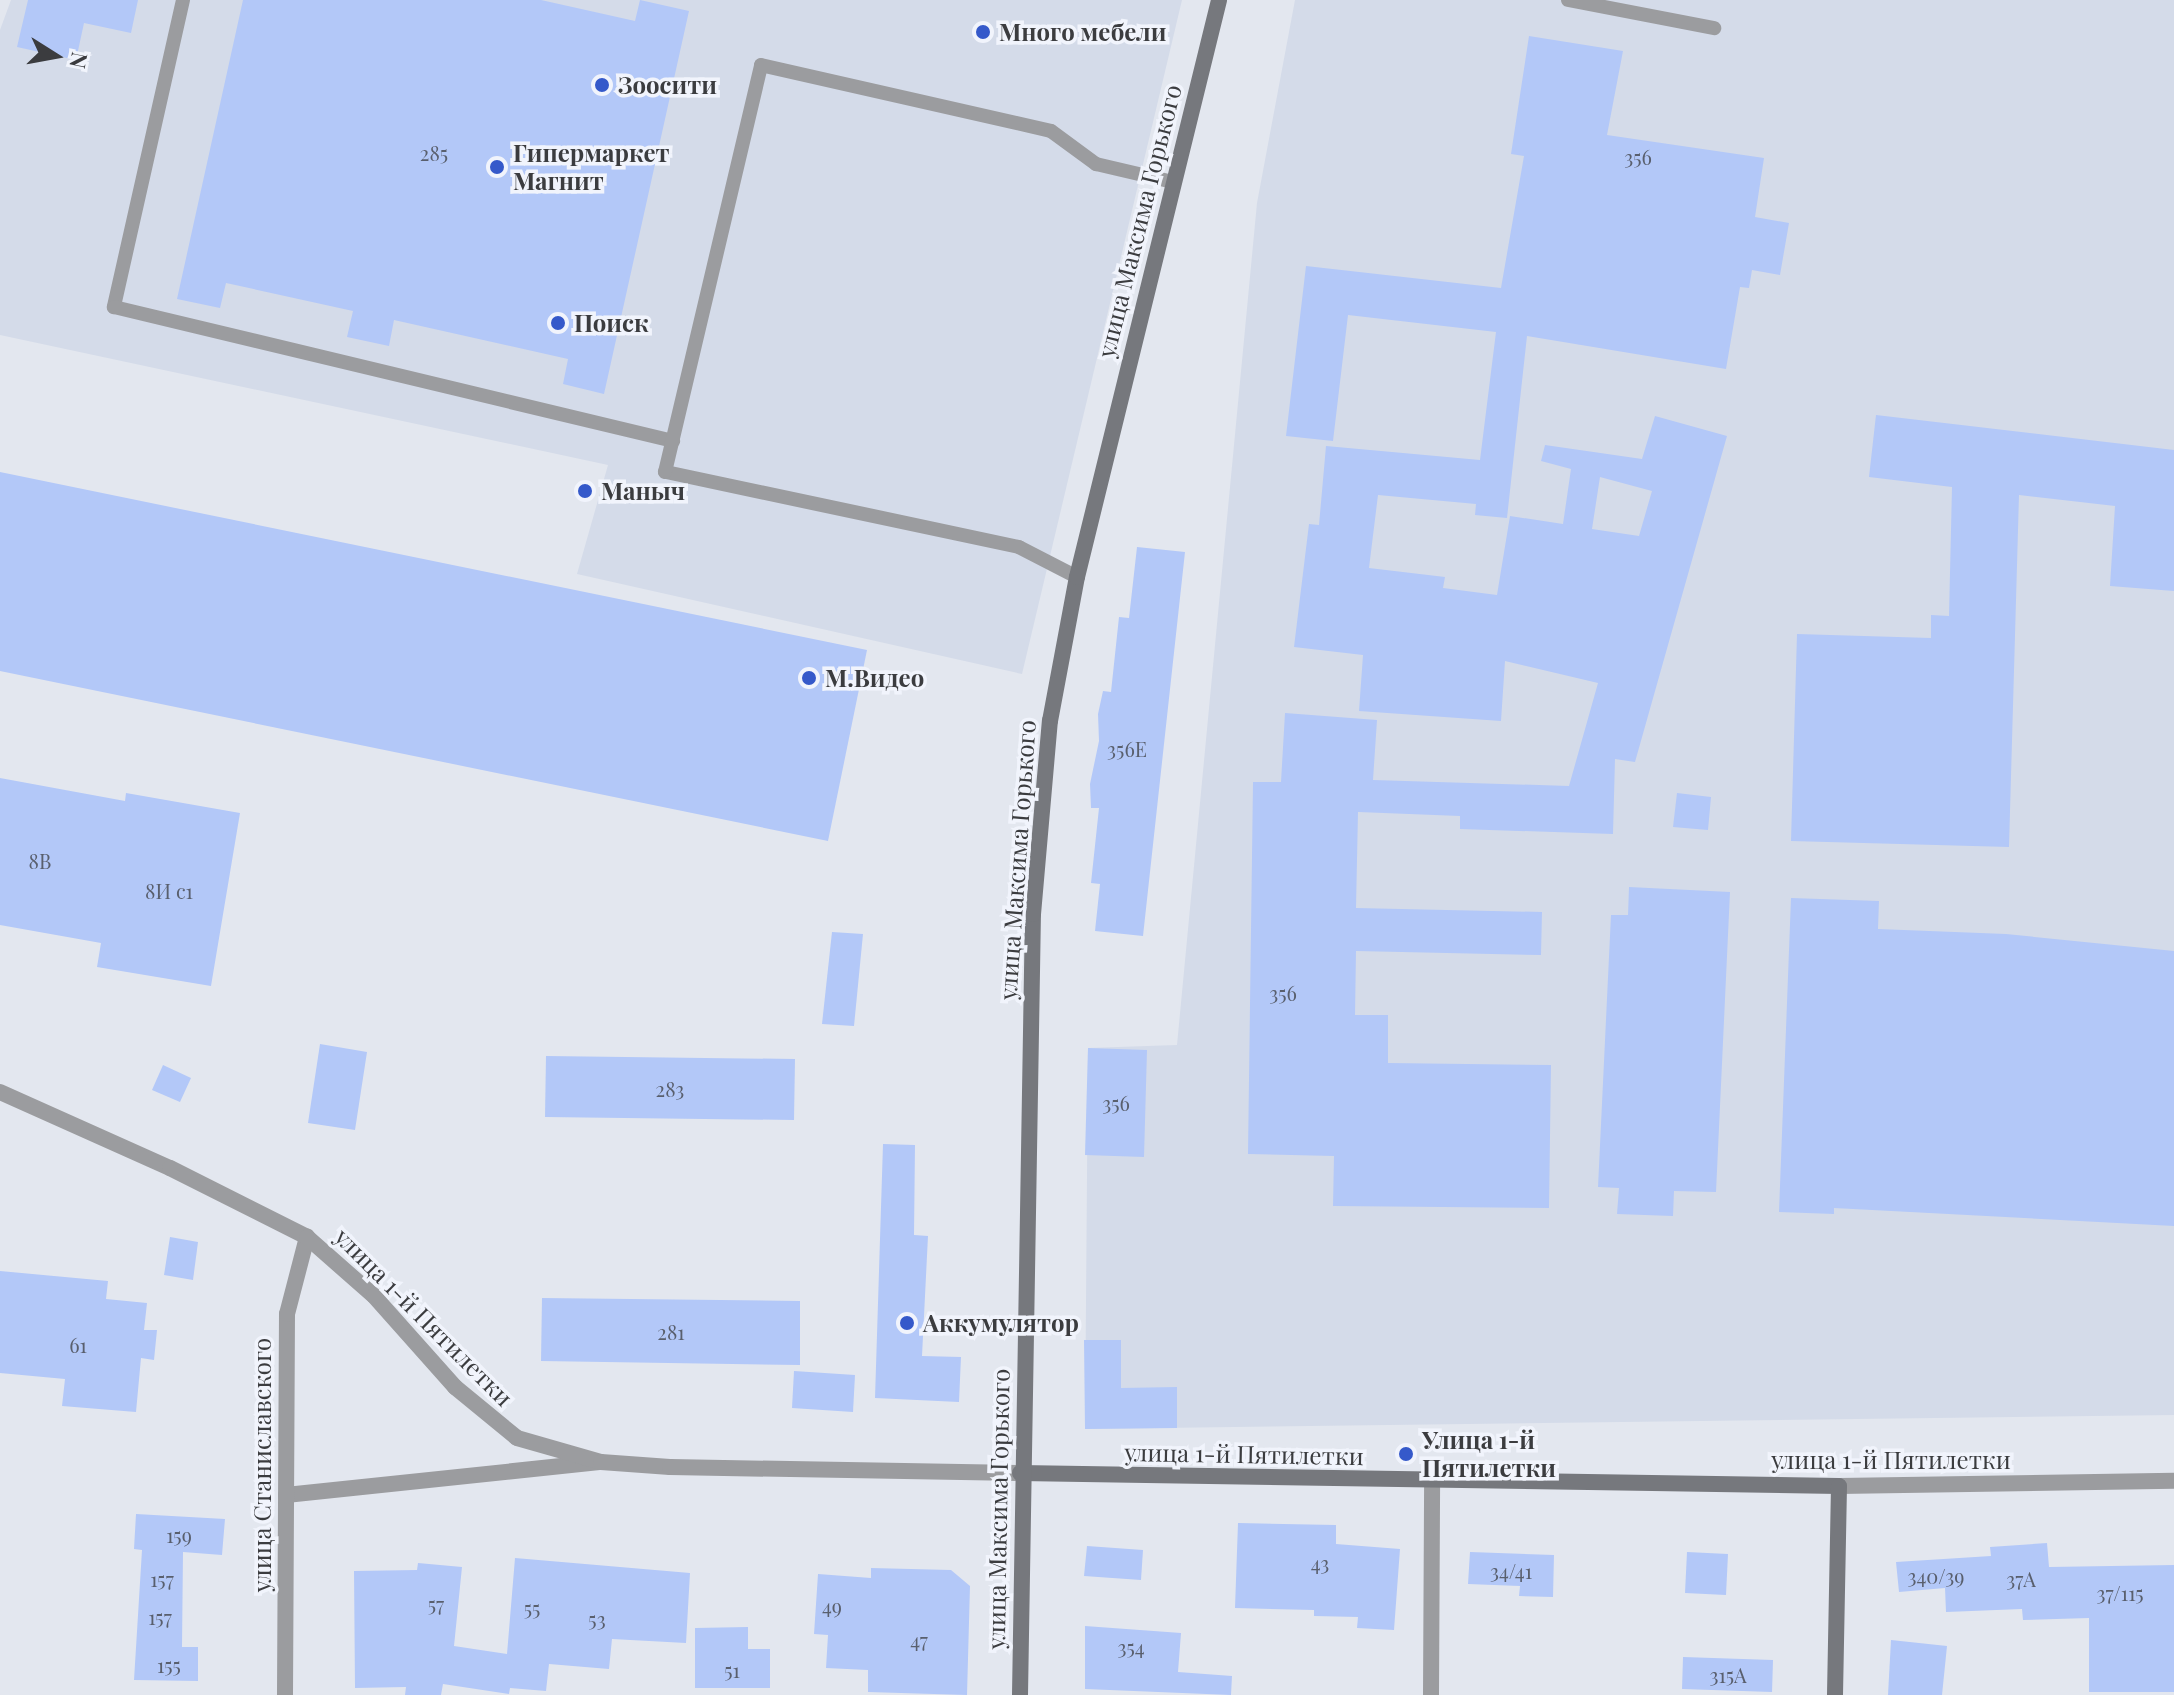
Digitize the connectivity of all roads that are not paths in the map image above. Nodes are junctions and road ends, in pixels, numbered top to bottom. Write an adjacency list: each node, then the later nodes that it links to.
1 (183, 0): 6 (lane)
2 (1219, 0): 5 (main road, улица Максима Горького)
3 (1568, 0): 4 (lane)
4 (1714, 28)
5 (1173, 182): 6 (lane); 7 (main road, улица Максима Горького)
6 (673, 441): 7 (lane)
7 (1077, 577): 11 (main road, улица Максима Горького)
8 (0, 1092): 9 (street, улица 1-й Пятилетки)
9 (307, 1237): 10 (street, улица 1-й Пятилетки); 15 (street, улица Станиславского)
10 (601, 1462): 11 (street, улица 1-й Пятилетки); 15 (street, улица 1-й Пятилетки)
11 (1020, 1473): 13 (main road, улица 1-й Пятилетки); 17 (main road, улица Максима Горького)
12 (2174, 1481): 14 (street, улица 1-й Пятилетки)
13 (1432, 1482): 14 (main road, улица 1-й Пятилетки); 18 (street)
14 (1839, 1486): 19 (main road)
15 (286, 1495): 16 (street, улица Станиславского)
16 (285, 1695)
17 (1020, 1695)
18 (1431, 1695)
19 (1835, 1695)

